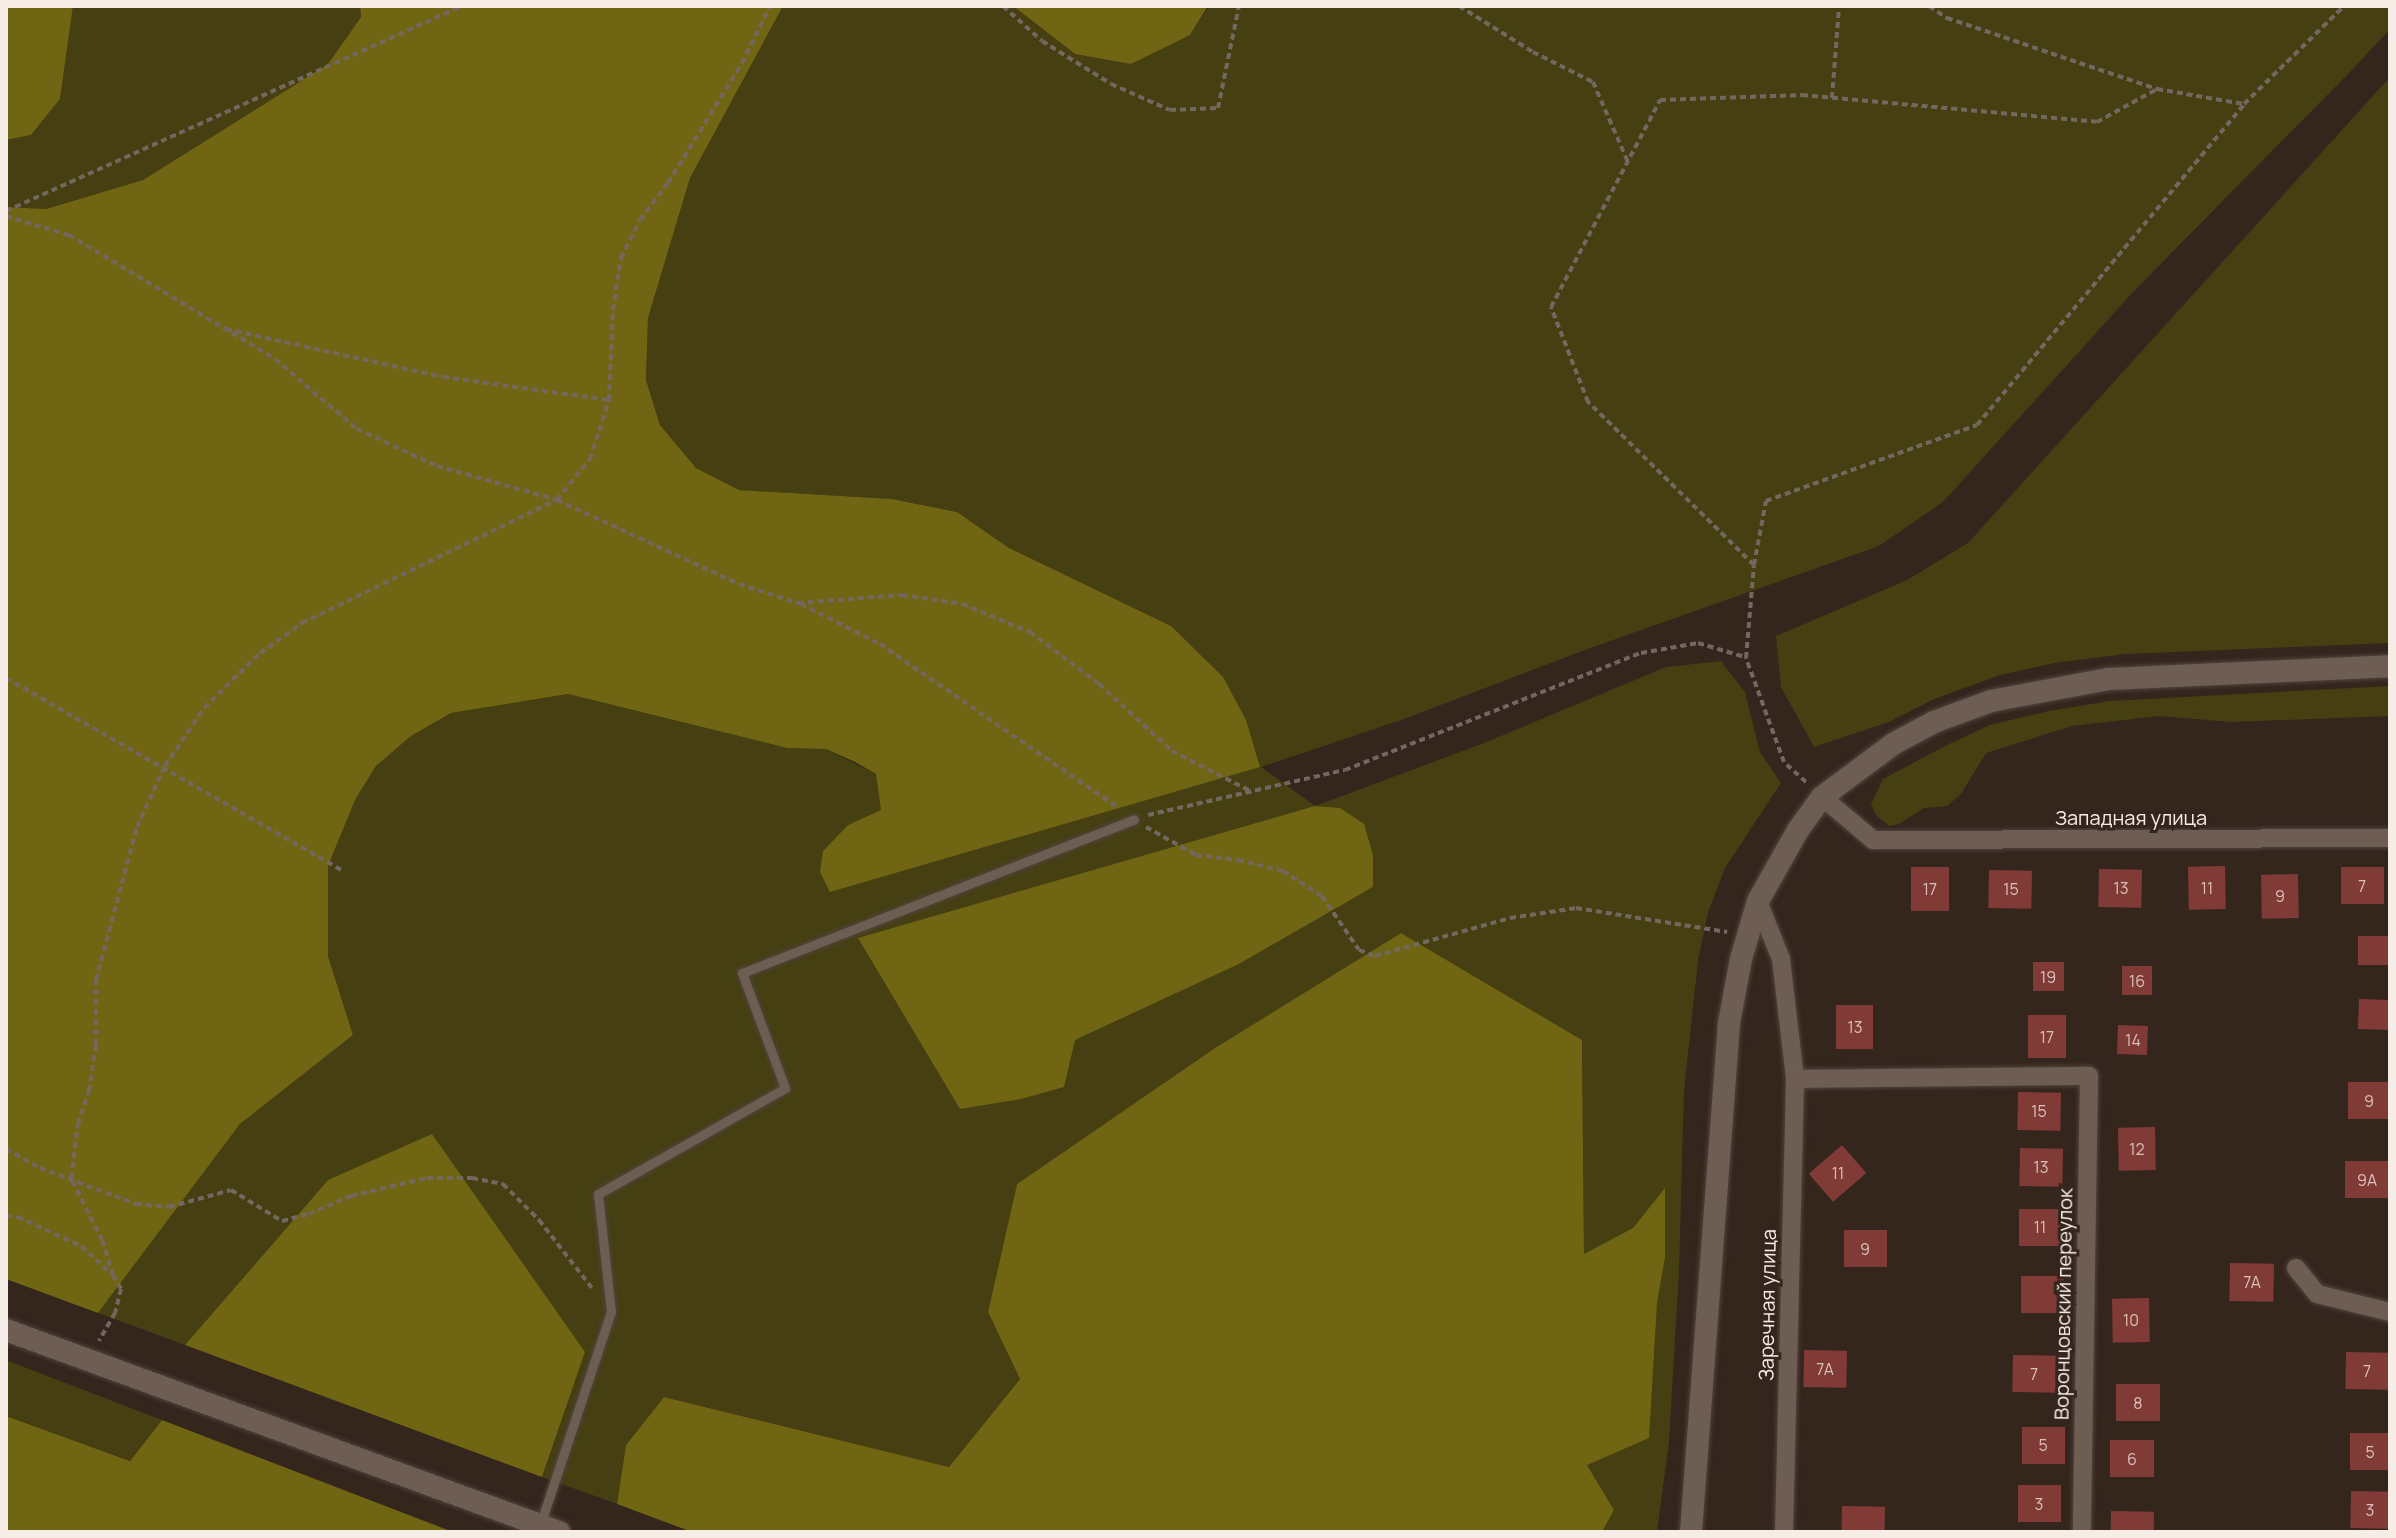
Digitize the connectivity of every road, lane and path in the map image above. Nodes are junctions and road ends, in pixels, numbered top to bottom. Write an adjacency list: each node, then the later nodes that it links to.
1 (462, 6): 13 (path)
2 (770, 6): 15 (path)
3 (1003, 6): 4 (path)
4 (1239, 6)
5 (1459, 6): 12 (path)
6 (1839, 6): 10 (path)
7 (1929, 6): 9 (path)
8 (2344, 6): 11 (path)
9 (2157, 89): 10 (path); 11 (path)
10 (1832, 98): 12 (path)
11 (2244, 104): 17 (path)
12 (1628, 162): 17 (path)
13 (6, 213): 14 (path)
14 (223, 328): 15 (path); 16 (path)
15 (609, 400): 16 (path)
16 (557, 500): 18 (path); 22 (path)
17 (1754, 565): 19 (path)
18 (798, 603): 23 (path); 25 (path)
19 (1746, 658): 23 (path); 24 (path)
20 (2390, 666): 24 (main road)
21 (6, 678): 22 (path)
22 (165, 766): 27 (path); 32 (path)
23 (1250, 791): 25 (path)
24 (1822, 797): 26 (street, Западная улица); 28 (main road)
25 (1134, 819): 29 (path); 36 (lane)
26 (2390, 838)
27 (341, 870)
28 (1758, 901): 29 (main road); 30 (street, Заречная улица)
29 (1748, 935): 41 (main road)
30 (1795, 1079): 42 (street, Заречная улица); 43 (street, Воронцовский переулок)
31 (6, 1149): 32 (path)
32 (71, 1178): 35 (path); 36 (path)
33 (6, 1216): 35 (path)
34 (2296, 1268): 37 (street)
35 (113, 1275): 39 (path)
36 (611, 1312): 40 (lane)
37 (2390, 1312)
38 (6, 1330): 39 (main road)
39 (89, 1360): 40 (main road)
40 (549, 1528)
41 (1691, 1532)
42 (1784, 1532)
43 (2082, 1532)

